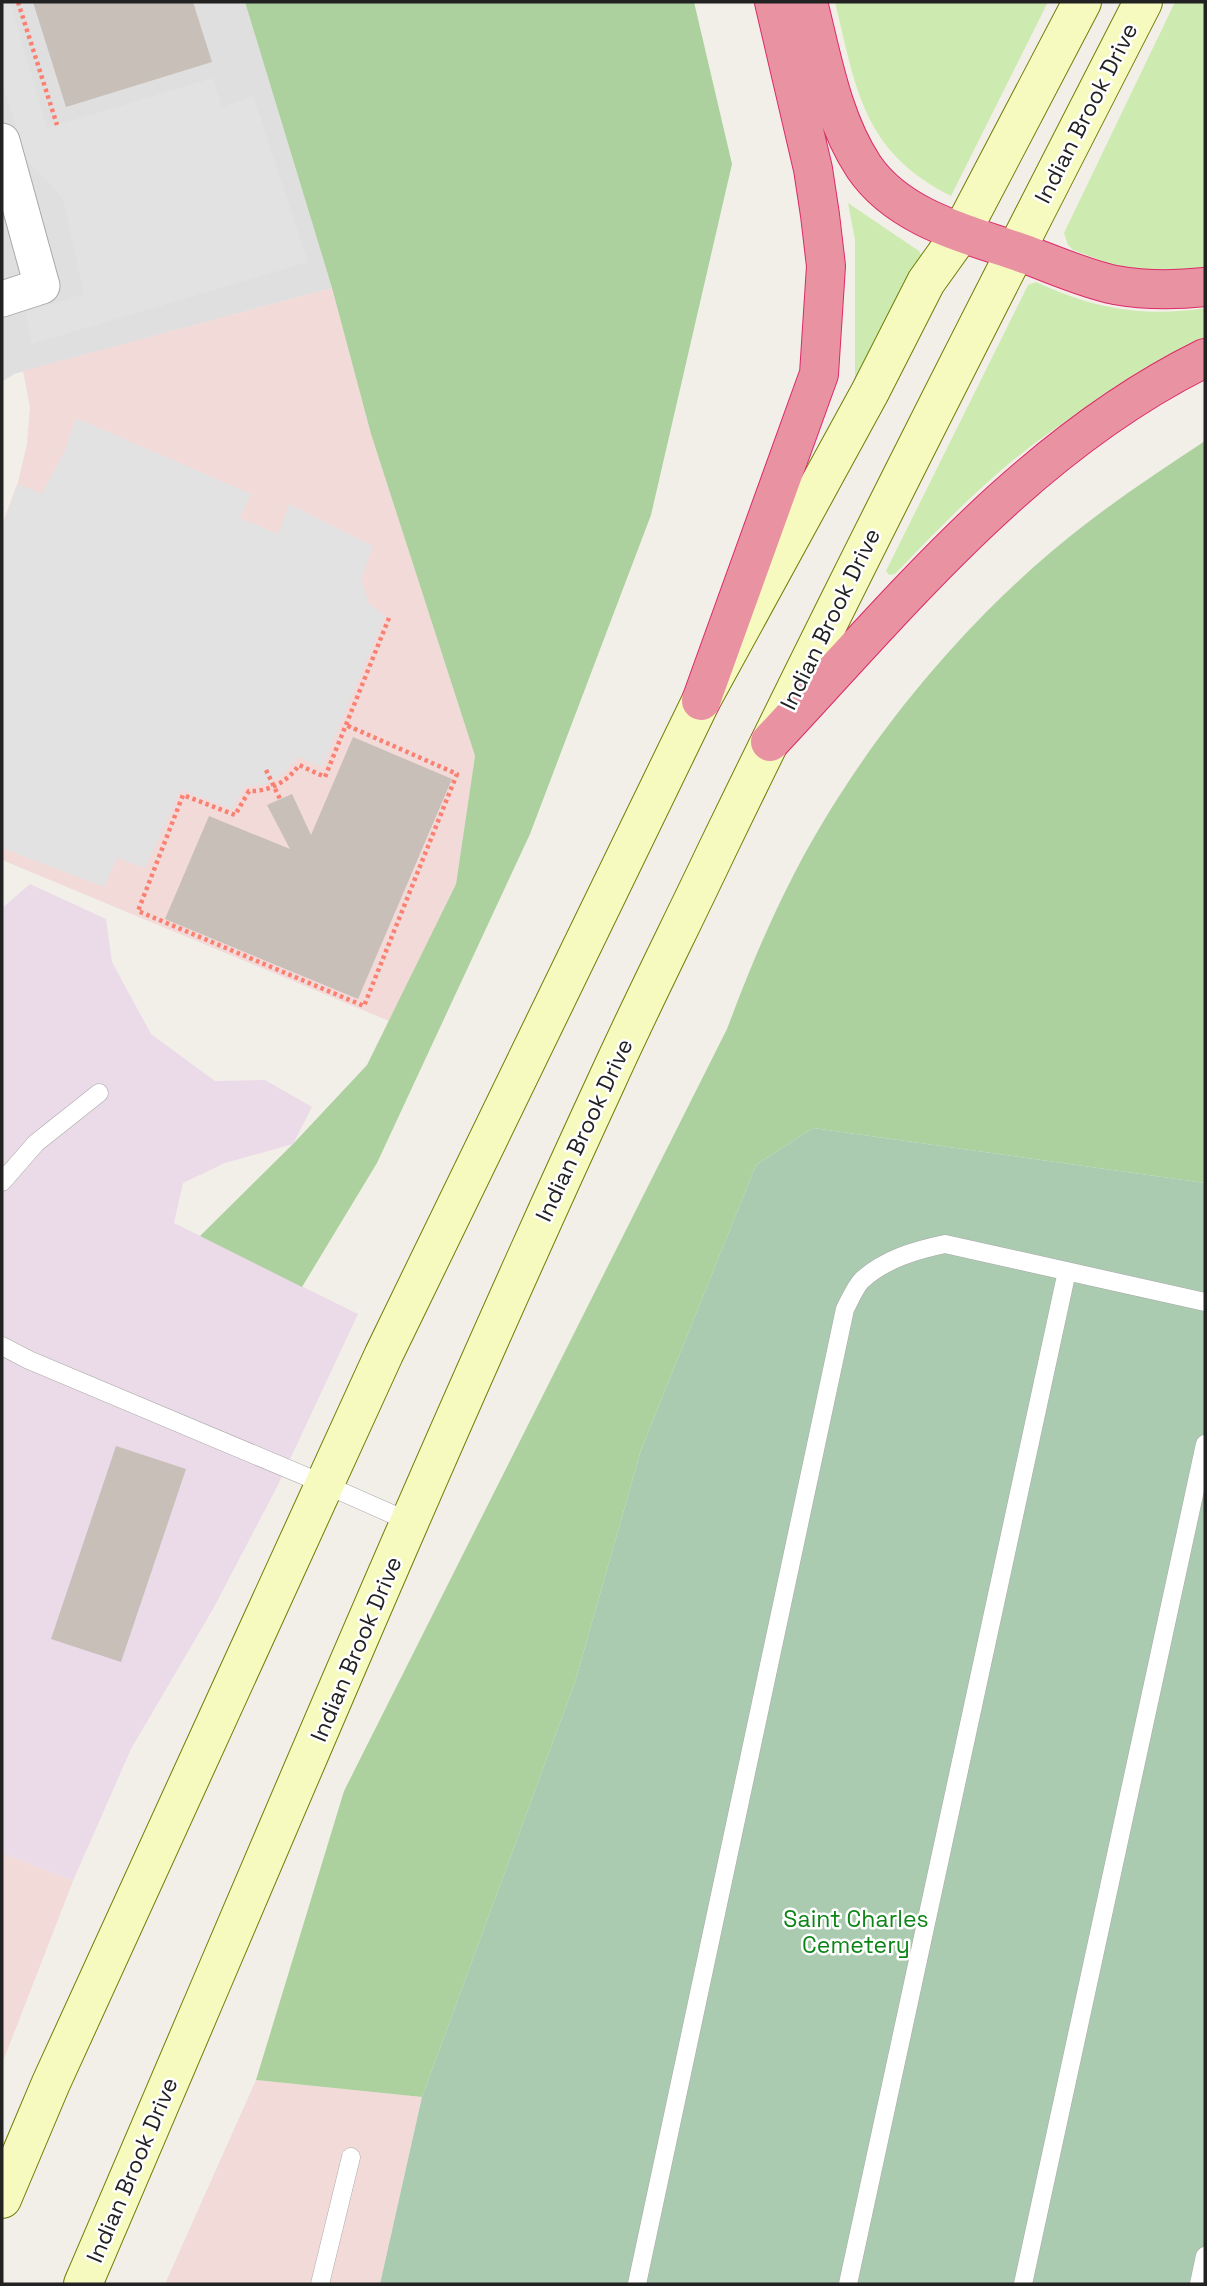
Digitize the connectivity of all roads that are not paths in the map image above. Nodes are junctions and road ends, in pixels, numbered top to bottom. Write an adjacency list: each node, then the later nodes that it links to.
1 (774, 2): 11 (highway)
2 (808, 2): 6 (highway)
3 (1082, 2): 6 (main road)
4 (1143, 2): 7 (main road, Indian Brook Drive)
5 (2, 141): 9 (street)
6 (961, 233): 7 (highway); 11 (main road)
7 (1015, 251): 8 (highway); 12 (main road, Indian Brook Drive)
8 (1205, 286)
9 (2, 299)
10 (1205, 358): 12 (highway)
11 (701, 701): 19 (main road)
12 (769, 742): 20 (main road, Indian Brook Drive)
13 (99, 1094): 14 (lane)
14 (2, 1182)
15 (1067, 1271): 16 (lane); 26 (lane); 27 (lane)
16 (1205, 1302)
17 (2, 1346): 19 (lane)
18 (1205, 1444): 28 (lane)
19 (324, 1484): 20 (lane); 22 (main road)
20 (410, 1522): 24 (main road, Indian Brook Drive)
21 (351, 2157): 25 (lane)
22 (2, 2199)
23 (1205, 2256): 29 (lane)
24 (83, 2284)
25 (320, 2284)
26 (637, 2284)
27 (848, 2284)
28 (1023, 2284)
29 (1199, 2284)

